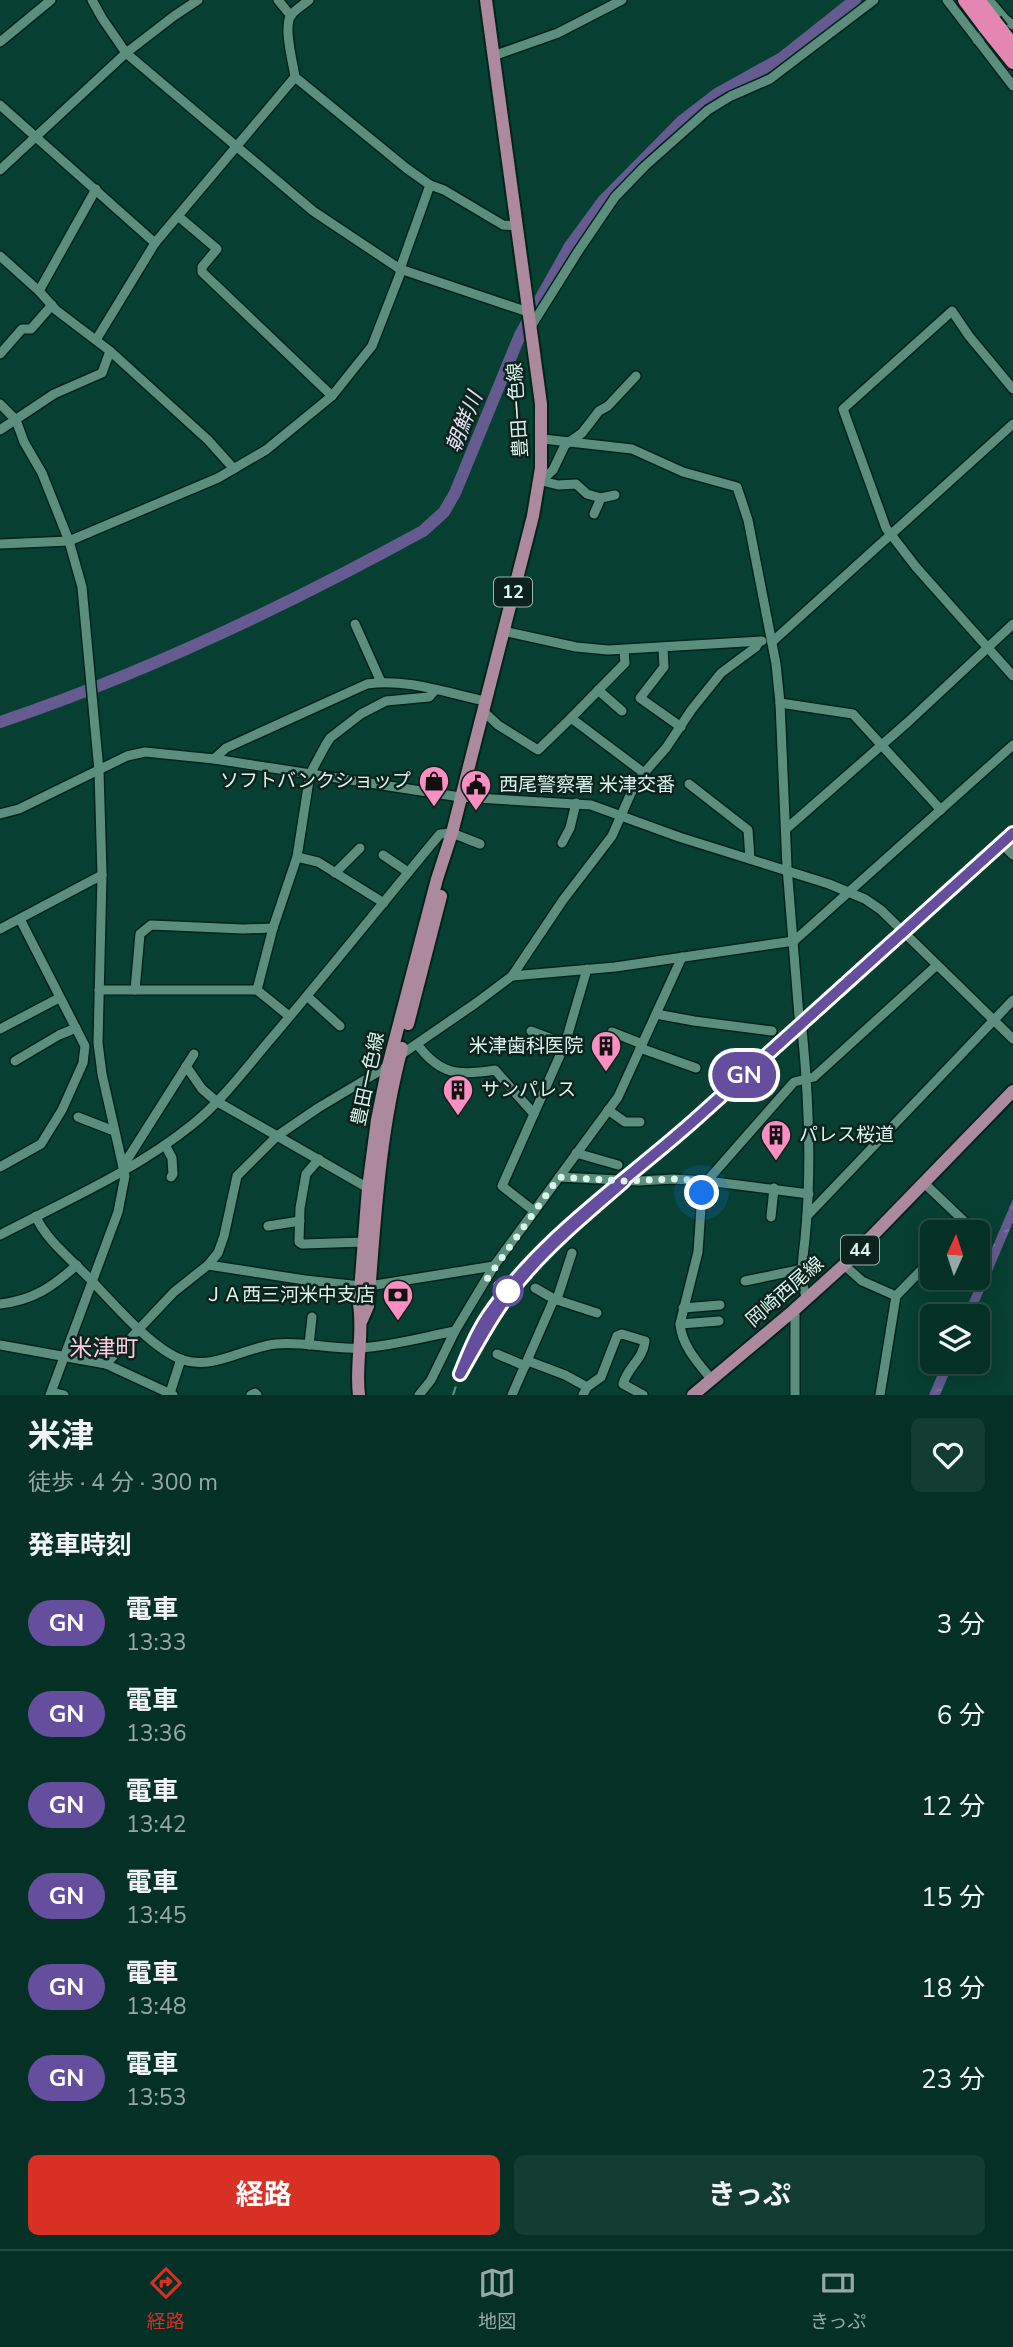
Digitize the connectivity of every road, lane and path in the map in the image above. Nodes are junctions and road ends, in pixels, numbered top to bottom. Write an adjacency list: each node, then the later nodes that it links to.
1 (51, 0): 13 (street)
2 (92, 0): 15 (street)
3 (198, 0): 15 (street)
4 (278, 0): 11 (street)
5 (309, 0): 11 (street)
6 (486, 0): 16 (main road, 豊田一色線 / 12)
7 (622, 0): 16 (street)
8 (874, 0): 34 (street)
9 (947, 0): 12 (street)
10 (989, 15): 12 (street); 14 (highway); 17 (highway)
11 (290, 16): 18 (street)
12 (977, 40): 19 (street)
13 (0, 42)
14 (1013, 46)
15 (126, 53): 21 (street); 22 (street)
16 (493, 56): 27 (main road, 豊田一色線 / 12)
17 (1013, 62)
18 (295, 77): 22 (street); 24 (street)
19 (1013, 86)
20 (0, 104): 21 (street)
21 (35, 137): 23 (street); 25 (street)
22 (236, 147): 26 (street); 30 (street)
23 (0, 170)
24 (430, 185): 27 (street); 30 (street)
25 (96, 189): 28 (street); 31 (street)
26 (178, 216): 28 (street); 40 (street)
27 (517, 226): 33 (main road, 豊田一色線 / 12)
28 (155, 243): 35 (street)
29 (0, 256): 31 (street)
30 (400, 269): 33 (street); 40 (street)
31 (39, 291): 32 (street)
32 (52, 305): 35 (street); 37 (street)
33 (528, 309): 34 (main road, 豊田一色線 / 12)
34 (530, 327): 45 (main road, 豊田一色線 / 12)
35 (96, 340): 36 (street)
36 (110, 351): 42 (street); 47 (street)
37 (0, 354)
38 (636, 376): 46 (street)
39 (1013, 388): 52 (street)
40 (332, 396): 47 (street)
41 (0, 404): 42 (street)
42 (16, 420): 44 (street); 53 (street)
43 (1013, 424): 52 (street)
44 (0, 430)
45 (542, 439): 46 (street); 48 (main road, 豊田一色線 / 12)
46 (570, 441): 48 (street); 58 (street)
47 (234, 469): 53 (street)
48 (541, 482): 50 (street); 57 (main road, 豊田一色線 / 12)
49 (615, 495): 50 (street)
50 (601, 498): 51 (street)
51 (594, 514)
52 (890, 534): 58 (street); 60 (street)
53 (69, 541): 54 (street); 75 (street)
54 (0, 544)
55 (355, 624): 64 (street)
56 (1013, 624): 60 (street)
57 (503, 631): 62 (street); 68 (main road, 豊田一色線 / 12)
58 (771, 641): 59 (street); 67 (street)
59 (759, 642): 61 (street); 71 (street)
60 (986, 647): 63 (street); 72 (street)
61 (663, 649): 62 (street); 71 (street)
62 (624, 651): 65 (street)
63 (1013, 676)
64 (380, 682): 66 (street); 74 (street)
65 (598, 690): 69 (street); 70 (street)
66 (435, 691): 68 (street); 77 (street)
67 (780, 703): 72 (street); 84 (street)
68 (484, 706): 70 (street); 79 (main road, 豊田一色線 / 12)
69 (622, 711)
70 (571, 718): 76 (street)
71 (681, 727): 76 (street)
72 (881, 744): 81 (street); 84 (street)
73 (1013, 745): 81 (street)
74 (214, 759): 75 (street); 77 (street)
75 (99, 771): 82 (street); 98 (street)
76 (644, 773): 83 (street)
77 (310, 774): 79 (street); 93 (street)
78 (689, 784): 94 (street)
79 (460, 797): 80 (street); 85 (main road, 豊田一色線 / 12)
80 (576, 803): 83 (street); 86 (street)
81 (941, 810): 99 (street)
82 (0, 814)
83 (621, 816): 94 (street); 108 (street)
84 (786, 829): 96 (street)
85 (452, 833): 87 (street); 90 (main road, 豊田一色線 / 12); 95 (street)
86 (562, 843)
87 (480, 844)
88 (1013, 845): 92 (street)
89 (360, 848): 97 (street)
90 (447, 851): 131 (main road, 豊田一色線 / 12); 134 (main road, 豊田一色線 / 12)
91 (383, 855): 95 (street)
92 (1013, 855)
93 (297, 857): 97 (street); 102 (street)
94 (750, 859): 96 (street)
95 (408, 872): 100 (street)
96 (789, 872): 99 (street); 104 (street)
97 (335, 873): 100 (street)
98 (102, 875): 101 (street); 109 (street)
99 (850, 892): 104 (street); 106 (street)
100 (384, 903): 112 (street)
101 (20, 919): 103 (street); 113 (street)
102 (273, 928): 110 (street); 111 (street)
103 (0, 929)
104 (794, 941): 105 (street); 117 (street)
105 (682, 957): 107 (street); 115 (street)
106 (937, 965): 118 (street); 136 (street)
107 (587, 969): 108 (street); 128 (street)
108 (512, 976): 127 (street)
109 (99, 990): 110 (street); 143 (street)
110 (135, 990): 111 (street)
111 (257, 990): 116 (street)
112 (307, 996): 116 (street); 119 (street)
113 (60, 998): 120 (street); 121 (street)
114 (1013, 1000): 118 (street)
115 (656, 1014): 124 (street); 129 (street)
116 (289, 1016): 138 (street)
117 (799, 1016)
118 (994, 1021): 126 (street); 160 (street)
119 (340, 1026)
120 (0, 1028)
121 (76, 1028): 132 (street); 149 (street)
122 (802, 1029): 136 (street)
123 (531, 1031): 128 (street)
124 (772, 1031)
125 (612, 1032): 129 (street)
126 (1013, 1039)
127 (416, 1044): 131 (street); 140 (street)
128 (565, 1044): 140 (street)
129 (641, 1046): 135 (street); 139 (street)
130 (194, 1054): 133 (street)
131 (400, 1056): 176 (main road, 豊田一色線 / 12)
132 (16, 1061)
133 (186, 1066): 138 (street); 150 (street)
134 (388, 1066): 144 (street); 155 (main road, 豊田一色線 / 12)
135 (696, 1068)
136 (807, 1079): 153 (street); 157 (street)
137 (1013, 1091): 154 (main road, 岡崎西尾線 / 44)
138 (216, 1101): 144 (street); 145 (street)
139 (608, 1110): 142 (street); 146 (street)
140 (534, 1114): 158 (street)
141 (78, 1117): 143 (street)
142 (639, 1122)
143 (114, 1131): 150 (street)
144 (277, 1136): 147 (street); 169 (street)
145 (165, 1146): 150 (street); 151 (street)
146 (576, 1153): 148 (street); 152 (street)
147 (319, 1159): 155 (street); 163 (street)
148 (618, 1165)
149 (0, 1167)
150 (124, 1168): 159 (street); 175 (street)
151 (171, 1177)
152 (559, 1177): 153 (street); 158 (street)
153 (707, 1181): 156 (street); 183 (street)
154 (924, 1183): 162 (street); 170 (main road, 岡崎西尾線 / 44)
155 (368, 1188): 166 (main road, 豊田一色線 / 12)
156 (774, 1188): 157 (street); 161 (street)
157 (809, 1194): 160 (street)
158 (534, 1211): 171 (street)
159 (36, 1216): 165 (street); 168 (street)
160 (807, 1216): 172 (street)
161 (771, 1217)
162 (963, 1220)
163 (300, 1221): 164 (street); 166 (street)
164 (268, 1226)
165 (1, 1232)
166 (364, 1242): 176 (main road, 豊田一色線 / 12)
167 (572, 1253): 180 (street)
168 (77, 1265): 175 (street); 181 (street)
169 (208, 1265): 176 (street); 189 (street)
170 (844, 1265): 178 (street); 179 (main road, 岡崎西尾線 / 44)
171 (494, 1266): 176 (street); 190 (street)
172 (803, 1269): 174 (street); 179 (street)
173 (920, 1271): 178 (street)
174 (745, 1281)
175 (93, 1282): 189 (street); 195 (street)
176 (365, 1286): 193 (main road, 豊田一色線 / 12)
177 (535, 1288): 180 (street)
178 (896, 1296): 212 (street)
179 (807, 1298): 184 (main road, 岡崎西尾線 / 44)
180 (556, 1299): 185 (street); 198 (street)
181 (0, 1304)
182 (720, 1306): 183 (street)
183 (683, 1308): 188 (street)
184 (793, 1311): 199 (main road, 岡崎西尾線 / 44); 211 (street)
185 (597, 1314)
186 (312, 1317): 192 (street)
187 (719, 1321): 188 (street)
188 (680, 1324): 199 (street)
189 (140, 1328): 196 (street); 197 (street)
190 (454, 1331): 193 (street); 208 (street)
191 (0, 1345): 195 (street)
192 (309, 1345): 193 (street); 196 (street)
193 (360, 1348): 200 (main road, 豊田一色線 / 12)
194 (497, 1354): 198 (street)
195 (65, 1356): 197 (street); 202 (street)
196 (181, 1359): 203 (street)
197 (106, 1364): 203 (street)
198 (527, 1364): 201 (street); 209 (street)
199 (712, 1380): 210 (main road, 岡崎西尾線 / 44)
200 (357, 1391)
201 (585, 1391): 204 (street)
202 (51, 1394): 205 (street)
203 (171, 1394)
204 (639, 1394)
205 (64, 1395)
206 (251, 1395): 207 (street)
207 (257, 1395)
208 (419, 1395)
209 (512, 1395)
210 (693, 1395)
211 (794, 1395)
212 (880, 1395)

